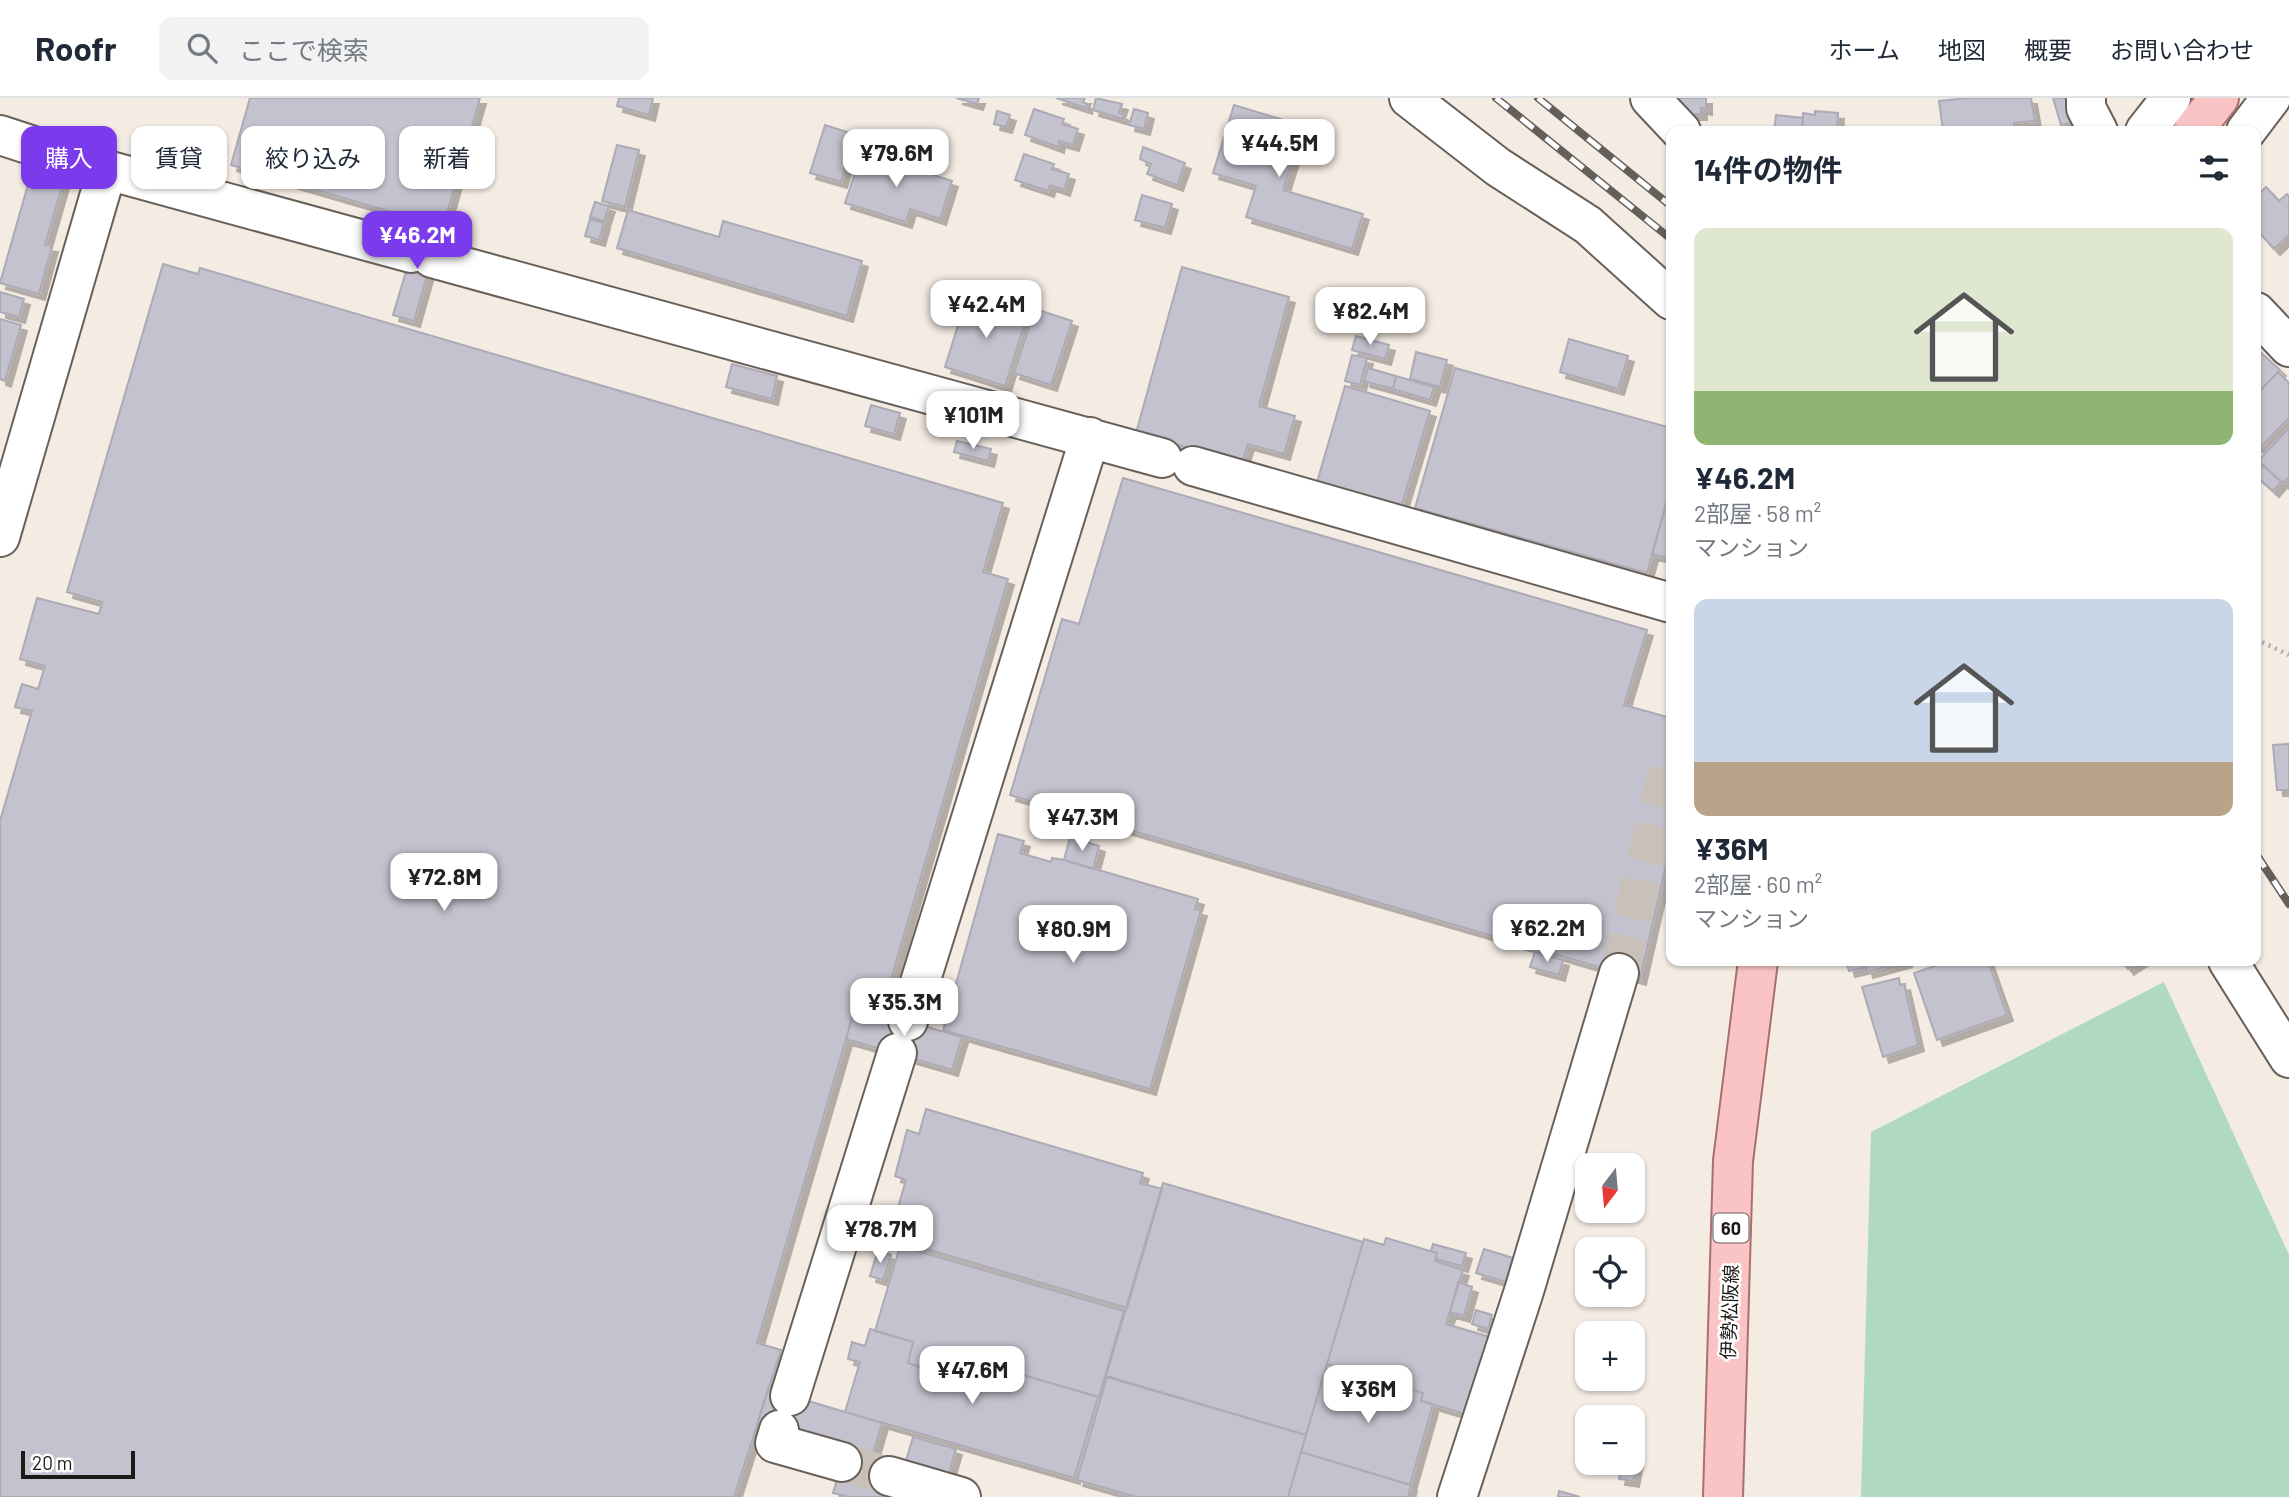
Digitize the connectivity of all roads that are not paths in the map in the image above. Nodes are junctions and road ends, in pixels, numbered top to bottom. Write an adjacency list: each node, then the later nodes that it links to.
1 (1409, 98): 16 (street)
2 (1650, 98): 7 (street)
3 (2086, 98): 8 (street)
4 (2171, 98): 9 (street)
5 (2219, 98): 10 (main road)
6 (2271, 98): 11 (street)
7 (1676, 126)
8 (2095, 126)
9 (2149, 126)
10 (2197, 126)
11 (2250, 126)
12 (0, 135): 13 (street)
13 (21, 142)
14 (117, 173): 19 (street)
15 (101, 189): 20 (street)
16 (1666, 295)
17 (2261, 317): 18 (street)
18 (2289, 347)
19 (1090, 437): 21 (street); 26 (street)
20 (0, 537)
21 (1666, 602)
22 (1757, 966): 30 (main road, 伊勢松阪線 / 60)
23 (2231, 966): 25 (street)
24 (1619, 973): 29 (street)
25 (2289, 1058)
26 (842, 1462)
27 (889, 1476): 28 (street)
28 (961, 1497)
29 (1457, 1497)
30 (1723, 1497)

